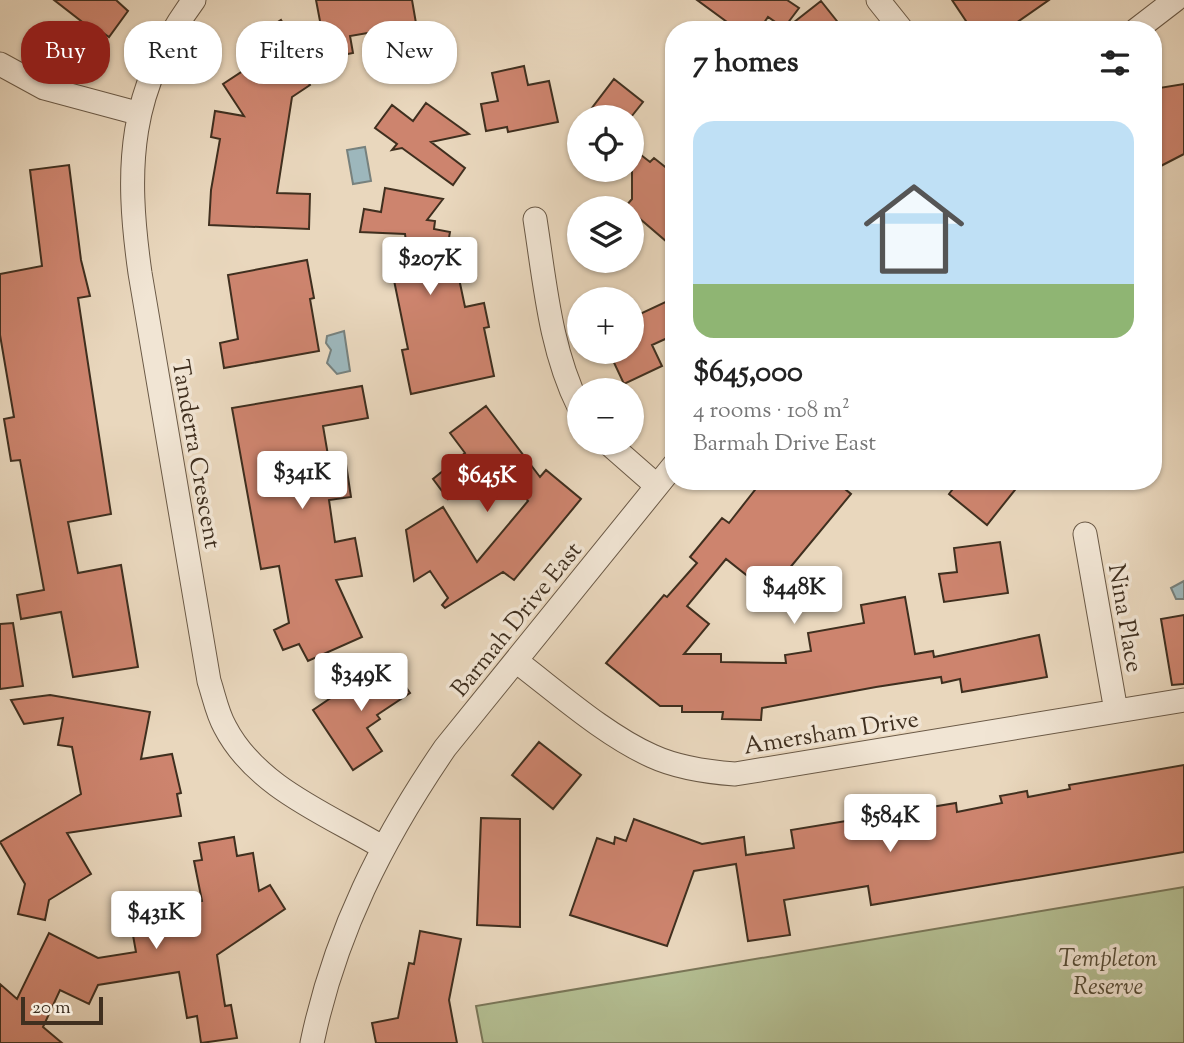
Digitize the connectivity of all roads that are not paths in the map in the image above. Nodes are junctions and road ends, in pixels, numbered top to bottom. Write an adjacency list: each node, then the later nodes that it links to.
1 (194, 0): 7 (street, Tanderra Crescent)
2 (878, 0): 4 (street)
3 (1175, 0): 5 (street)
4 (895, 21)
5 (1148, 21)
6 (0, 64): 7 (street)
7 (137, 113): 17 (street, Tanderra Crescent)
8 (535, 219): 9 (street)
9 (567, 379)
10 (622, 455): 12 (street)
11 (665, 476): 12 (street, Barmah Drive East)
12 (657, 486): 14 (street, Barmah Drive East)
13 (1085, 534): 16 (street, Nina Place)
14 (516, 661): 16 (street, Amersham Drive); 17 (street, Barmah Drive East)
15 (1184, 700): 16 (street, Amersham Drive)
16 (1116, 711)
17 (382, 847): 18 (street, Barmah Drive East)
18 (312, 1043)

